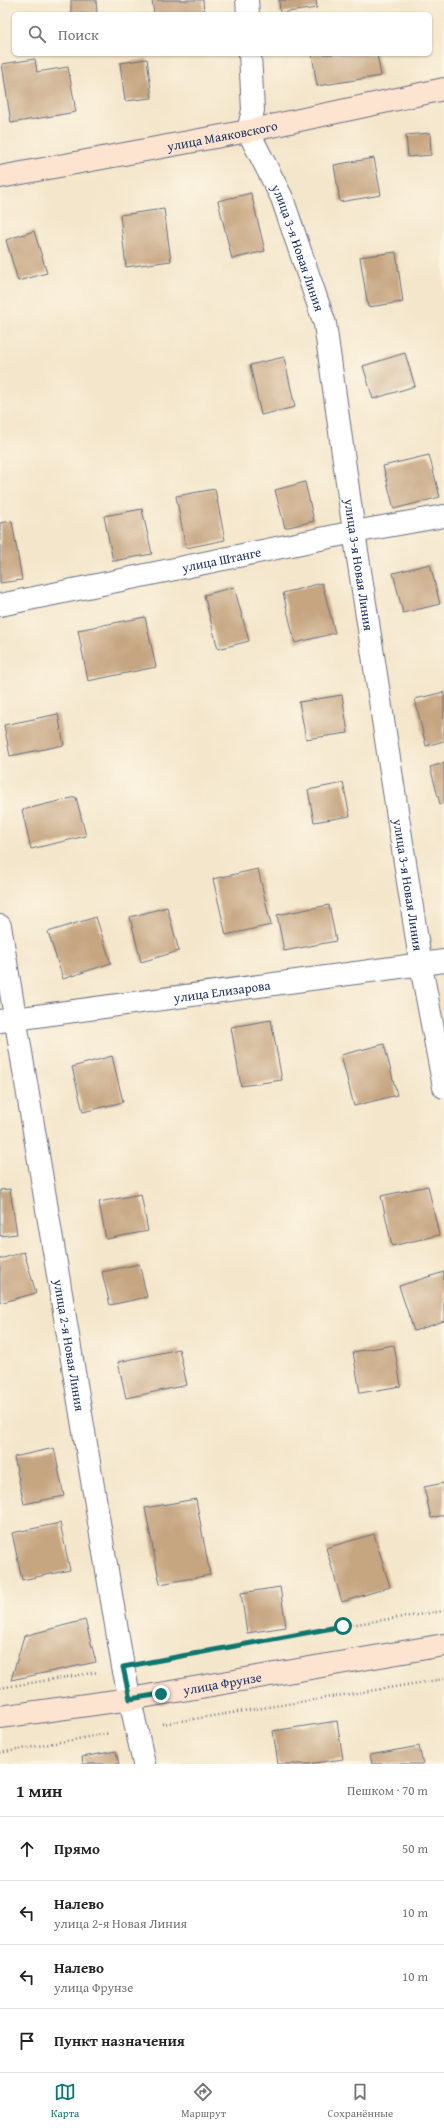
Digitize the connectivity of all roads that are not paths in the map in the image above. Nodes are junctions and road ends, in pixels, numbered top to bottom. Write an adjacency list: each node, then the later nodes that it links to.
1 (247, 0): 2 (street)
2 (248, 12)
3 (250, 56): 5 (street)
4 (444, 90): 5 (street, улица Маяковского)
5 (248, 131): 6 (street, улица Маяковского); 8 (street, улица 3-я Новая Линия)
6 (0, 177)
7 (444, 516): 8 (street, улица Штанге)
8 (354, 532): 9 (street, улица Штанге); 12 (street, улица 3-я Новая Линия)
9 (0, 605)
10 (0, 926): 13 (street, улица 2-я Новая Линия)
11 (444, 961): 12 (street, улица Елизарова)
12 (421, 966): 13 (street, улица Елизарова); 14 (street, улица 3-я Новая Линия)
13 (8, 1020): 16 (street, улица 2-я Новая Линия)
14 (444, 1087)
15 (444, 1645): 16 (street, улица Фрунзе)
16 (130, 1699): 17 (street, улица Фрунзе); 18 (street, улица 2-я Новая Линия)
17 (0, 1717)
18 (144, 1764)

